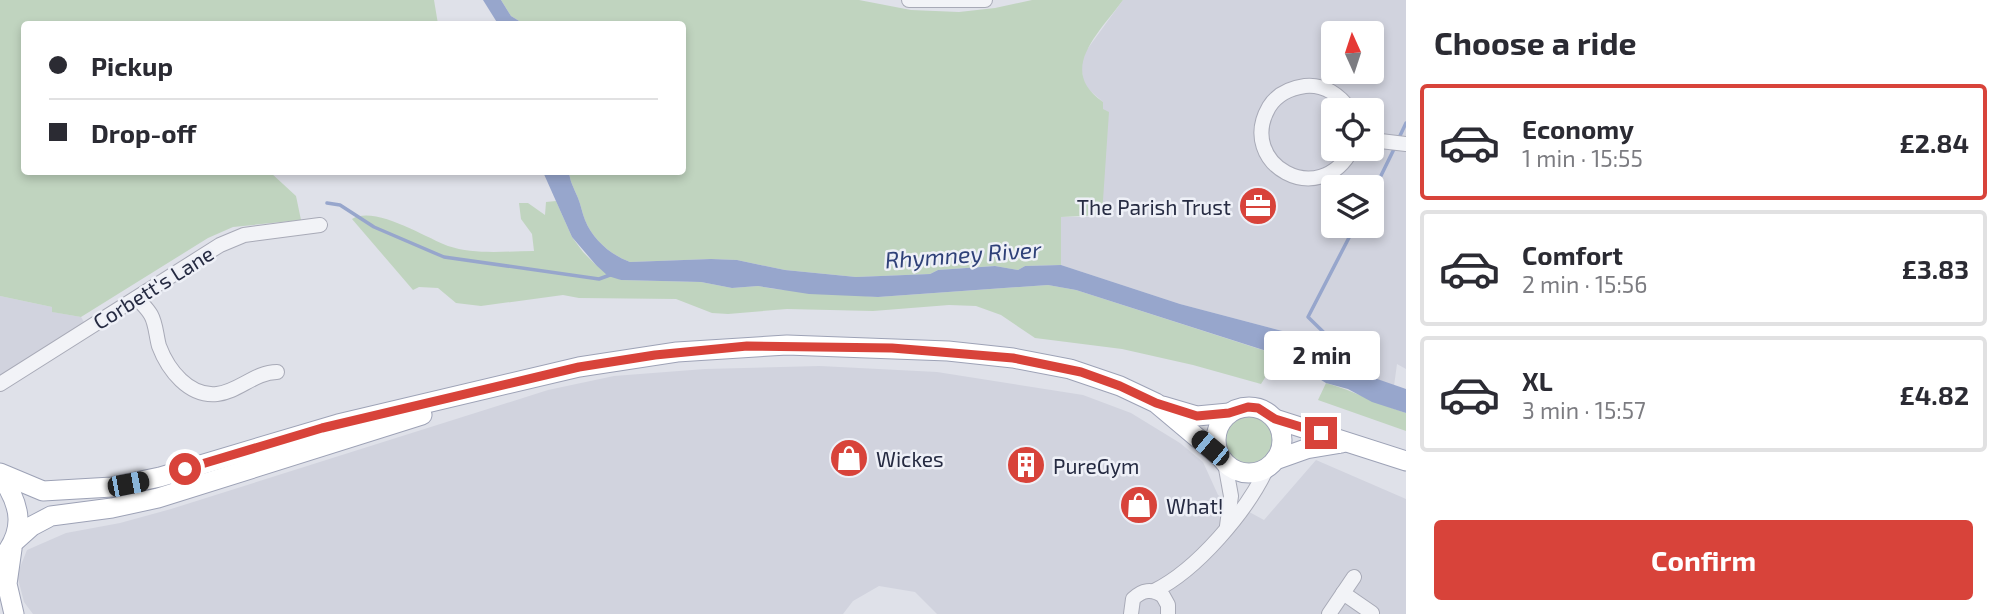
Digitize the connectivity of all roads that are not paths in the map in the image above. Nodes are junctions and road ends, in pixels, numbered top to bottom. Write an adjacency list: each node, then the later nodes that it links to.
1 (909, 0): 2 (street)
2 (985, 0)
3 (1341, 98): 6 (street)
4 (1384, 141): 5 (street)
5 (1406, 144)
6 (1345, 161)
7 (320, 225): 8 (street, Corbett's Lane)
8 (137, 298): 9 (street); 10 (street, Corbett's Lane)
9 (277, 372)
10 (0, 384)
11 (506, 386): 12 (main road); 19 (main road); 21 (main road)
12 (1156, 403): 13 (main road); 16 (main road)
13 (1229, 413): 14 (main road); 16 (main road)
14 (1275, 419): 15 (main road); 18 (main road)
15 (1347, 442): 17 (main road); 18 (main road)
16 (1222, 459): 18 (main road); 20 (street)
17 (1406, 461)
18 (1271, 464): 20 (street)
19 (0, 474): 21 (main road)
20 (1227, 526): 23 (street)
21 (13, 544): 22 (main road); 29 (main road)
22 (0, 561)
23 (1181, 576): 25 (street); 27 (street)
24 (1354, 577): 26 (street)
25 (1154, 591): 27 (street); 30 (street)
26 (1343, 593): 28 (street); 31 (street)
27 (1169, 610)
28 (1372, 612)
29 (15, 614)
30 (1131, 614)
31 (1329, 614)

